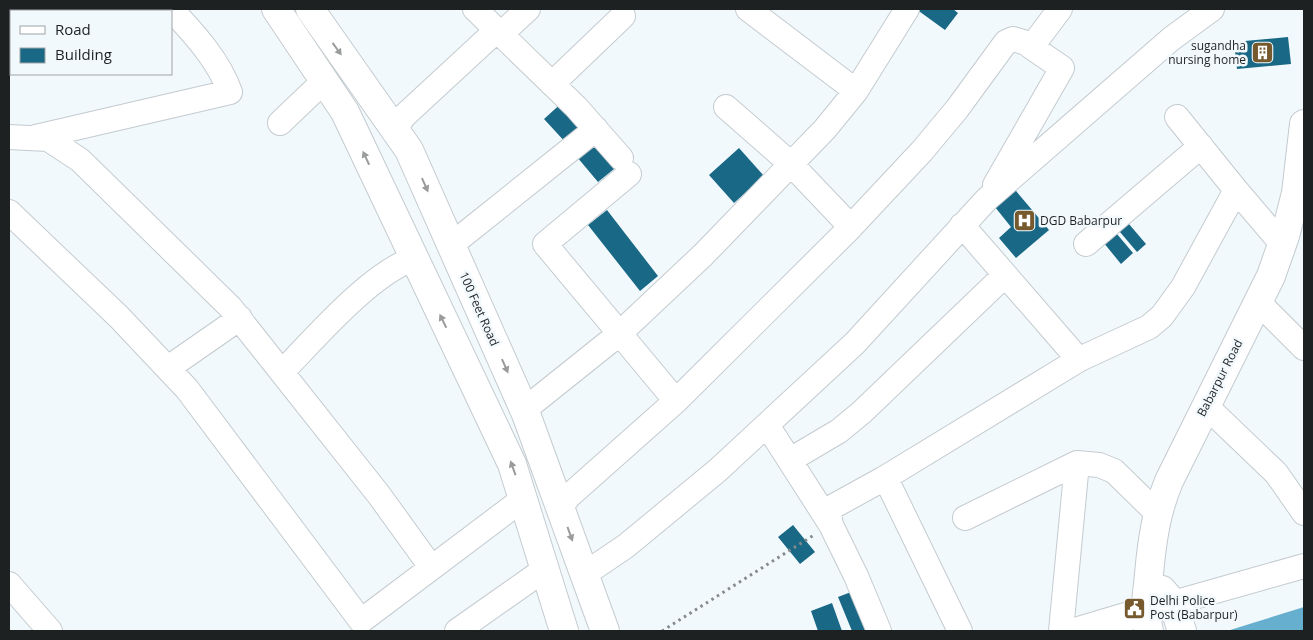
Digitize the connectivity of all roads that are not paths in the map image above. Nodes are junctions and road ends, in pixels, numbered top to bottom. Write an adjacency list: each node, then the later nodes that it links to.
1 (276, 9): 13 (main road)
2 (310, 9): 20 (main road, 100 Feet Road, one-way to 20)
3 (475, 9): 11 (street)
4 (528, 9): 11 (street)
5 (748, 9): 15 (street)
6 (907, 9): 15 (street)
7 (1060, 9): 12 (street)
8 (1212, 9): 28 (street)
9 (172, 10): 23 (street)
10 (622, 16): 14 (street)
11 (499, 32): 14 (street); 20 (street)
12 (1030, 46): 28 (street); 31 (street)
13 (324, 81): 18 (street); 35 (main road, one-way to 13)
14 (552, 84): 21 (street)
15 (856, 91): 25 (street)
16 (726, 107): 25 (street)
17 (1177, 118): 24 (street)
18 (280, 123)
19 (1304, 124): 27 (main road, Babarpur Road)
20 (395, 129): 34 (main road, 100 Feet Road, one-way to 34)
21 (596, 129): 34 (street); 39 (street)
22 (9, 137): 23 (street)
23 (36, 137): 38 (street)
24 (1201, 146): 26 (street); 32 (street)
25 (791, 164): 31 (street); 39 (street)
26 (1236, 190): 33 (street); 41 (street)
27 (1300, 194): 33 (main road, Babarpur Road)
28 (987, 199): 30 (street)
29 (9, 212): 42 (street)
30 (962, 225): 36 (street); 47 (street)
31 (850, 227): 44 (street)
32 (1086, 244)
33 (1282, 244): 37 (main road, Babarpur Road)
34 (451, 245): 46 (main road, 100 Feet Road, one-way to 46)
35 (413, 259): 43 (street); 51 (main road, one-way to 35)
36 (1005, 275): 41 (street); 48 (street)
37 (1259, 303): 40 (street); 45 (main road, Babarpur Road)
38 (240, 318): 42 (street); 43 (street)
39 (618, 334): 44 (street); 46 (street)
40 (1304, 348)
41 (1080, 359): 50 (street)
42 (168, 368): 58 (street)
43 (283, 371): 58 (street)
44 (676, 401): 52 (street)
45 (1206, 406): 53 (main road, Babarpur Road); 54 (street)
46 (524, 410): 52 (main road, 100 Feet Road)
47 (767, 425): 48 (street); 60 (street)
48 (790, 460): 56 (street)
49 (1077, 463): 53 (street); 55 (street); 71 (street)
50 (883, 479): 56 (street); 70 (street)
51 (523, 499): 58 (street); 59 (main road)
52 (560, 508): 60 (main road, 100 Feet Road, one-way to 60)
53 (1157, 513): 61 (main road, Babarpur Road)
54 (1304, 513)
55 (965, 518)
56 (831, 524): 69 (street)
57 (1304, 566): 63 (street)
58 (431, 567)
59 (545, 569): 66 (street); 67 (main road)
60 (583, 570): 68 (main road, 100 Feet Road)
61 (1149, 576): 63 (main road); 64 (main road, Babarpur Road)
62 (9, 584): 65 (street)
63 (1174, 603): 64 (main road); 73 (main road)
64 (1147, 622): 72 (main road)
65 (50, 631)
66 (457, 631)
67 (564, 631)
68 (605, 631)
69 (879, 631)
70 (960, 631)
71 (1061, 631)
72 (1079, 631)
73 (1182, 631)

